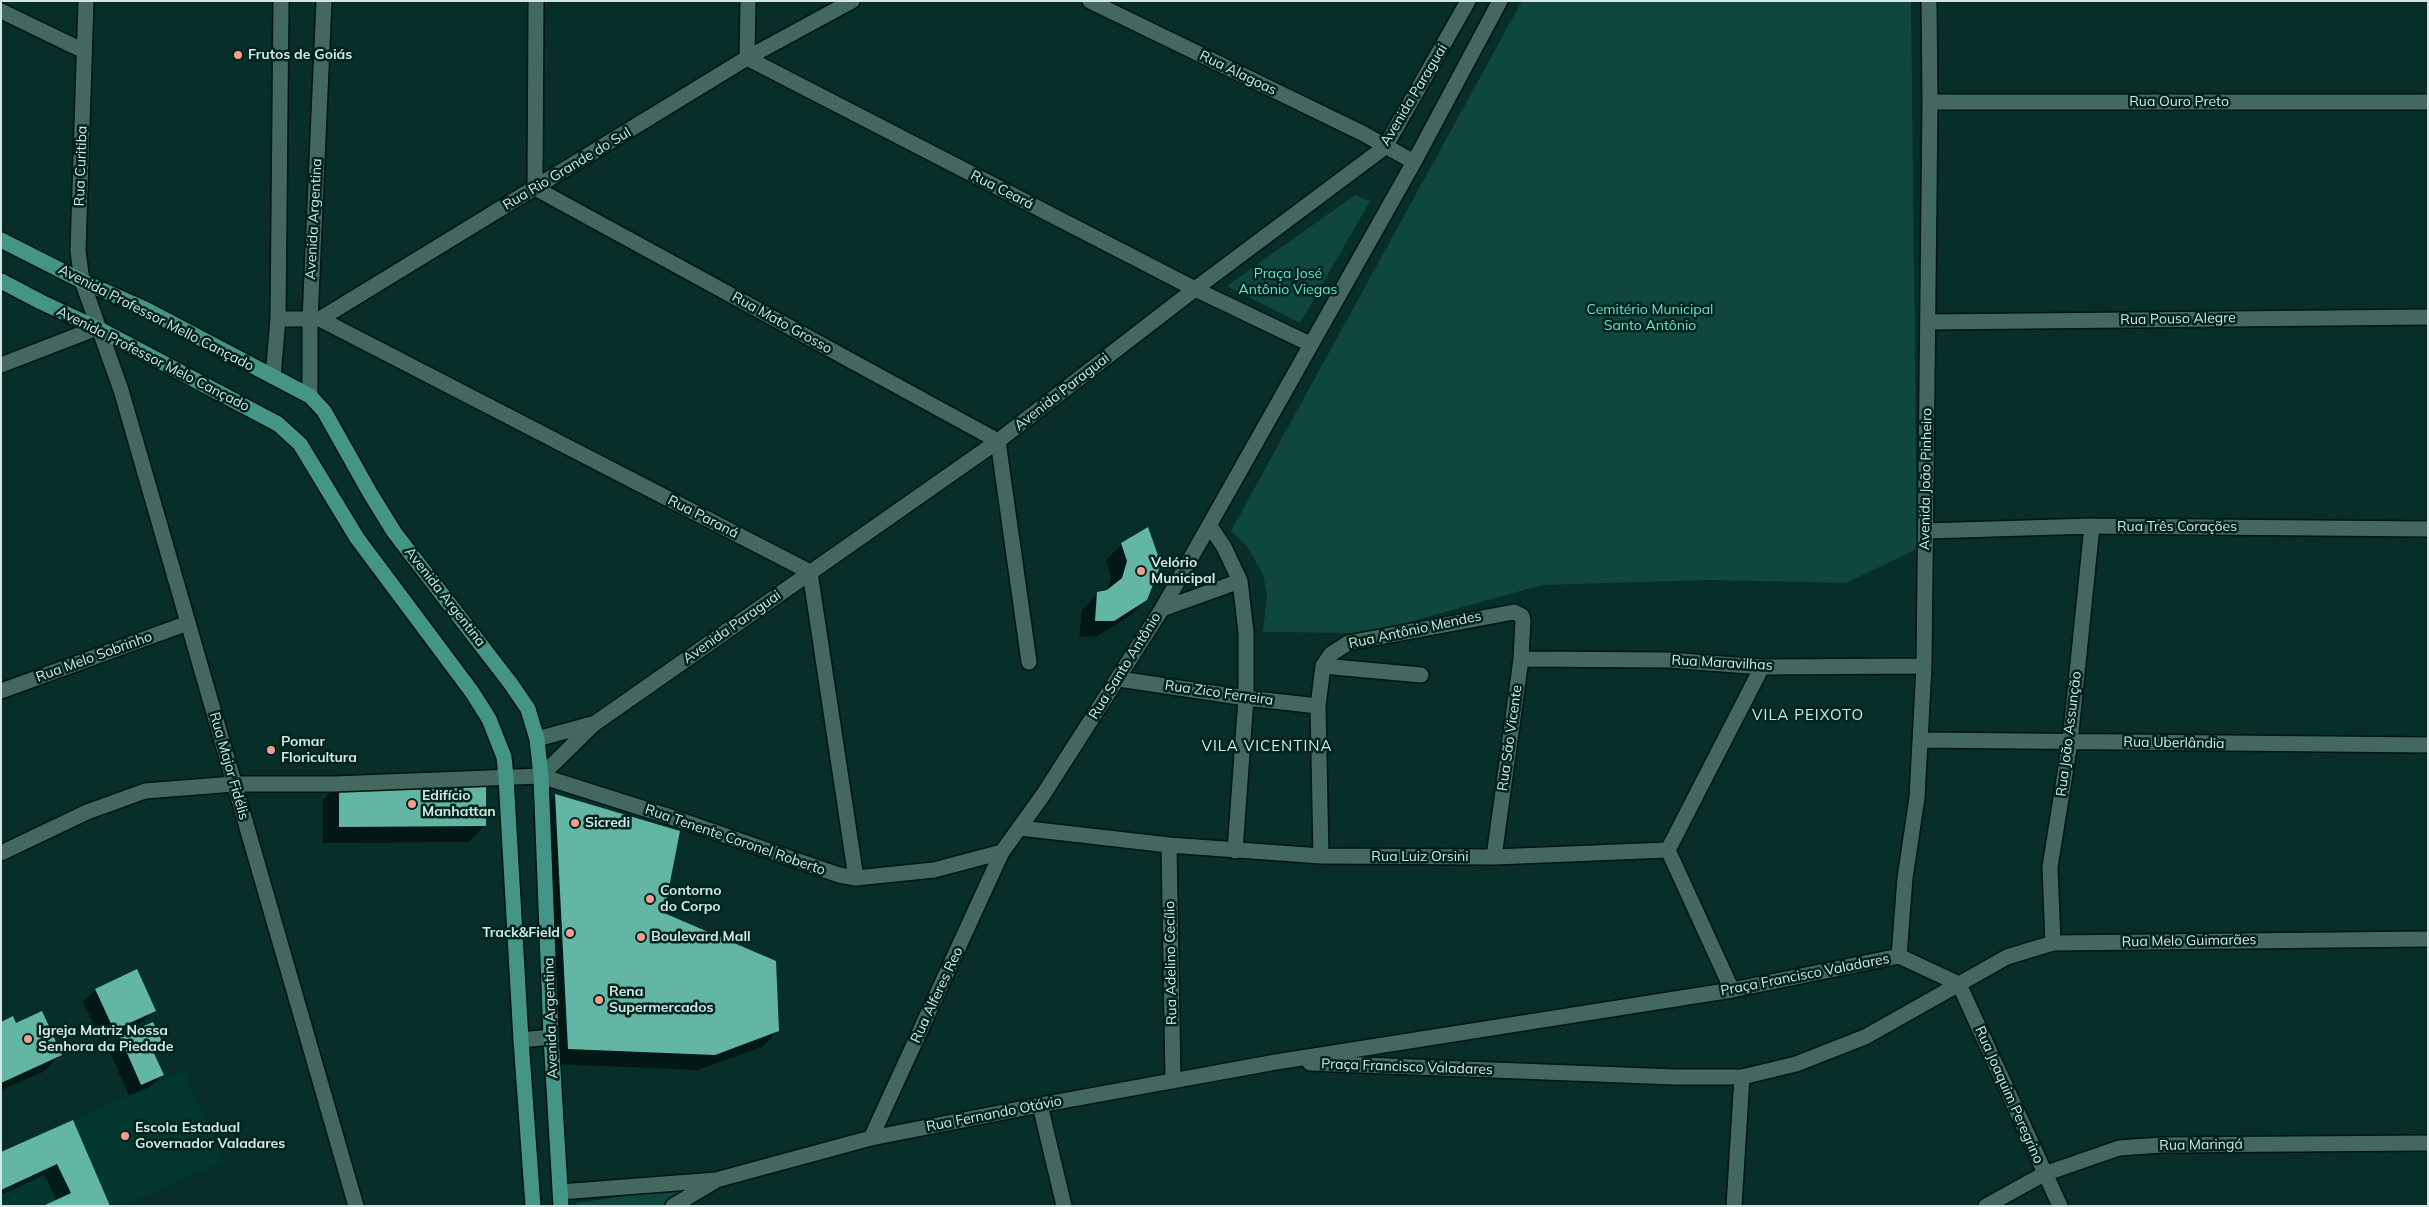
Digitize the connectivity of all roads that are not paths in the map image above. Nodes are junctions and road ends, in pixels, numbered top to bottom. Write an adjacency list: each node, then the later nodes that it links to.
1 (86, 1): 12 (street, Rua Curitiba)
2 (281, 1): 24 (street)
3 (324, 1): 25 (street, Avenida Argentina)
4 (536, 1): 18 (street)
5 (748, 1): 13 (street)
6 (852, 1): 13 (street, Rua Rio Grande do Sul)
7 (1090, 1): 16 (street, Rua Alagoas)
8 (1468, 1): 16 (street, Avenida Paraguai)
9 (1500, 1): 17 (street, Avenida Paraguai)
10 (1929, 1): 14 (street, Avenida João Pinheiro)
11 (1, 11): 12 (street)
12 (84, 51): 21 (street, Rua Curitiba)
13 (748, 58): 18 (street, Rua Rio Grande do Sul); 22 (street, Rua Ceará)
14 (1930, 102): 15 (street, Rua Ouro Preto); 26 (street, Avenida João Pinheiro)
15 (2428, 102)
16 (1385, 147): 17 (street); 22 (street, Avenida Paraguai)
17 (1414, 162): 28 (street)
18 (535, 188): 25 (street, Rua Rio Grande do Sul); 32 (street, Rua Mato Grosso)
19 (1, 240): 21 (main road, Avenida Professor Mello Cançado)
20 (1, 281): 27 (main road, Avenida Professor Melo Cançado)
21 (82, 281): 27 (street, Rua Curitiba); 30 (main road, Avenida Professor Mello Cançado)
22 (1195, 289): 28 (street, Rua Ceará); 32 (street, Avenida Paraguai)
23 (2428, 317): 26 (street, Rua Pouso Alegre)
24 (278, 319): 25 (street); 30 (street)
25 (315, 320): 31 (street, Avenida Argentina); 37 (street, Rua Paraná)
26 (1928, 322): 36 (street, Avenida João Pinheiro)
27 (97, 328): 29 (street); 41 (street, Rua Major Fidélis); 58 (main road, Avenida Professor Melo Cançado)
28 (1310, 344): 33 (street, Rua Santo Antônio)
29 (1, 365)
30 (273, 377): 31 (main road, Avenida Professor Mello Cançado)
31 (310, 396): 53 (main road, Avenida Argentina)
32 (998, 441): 37 (street, Avenida Paraguai); 43 (street)
33 (1210, 526): 38 (street); 39 (street, Rua Santo Antônio)
34 (2092, 526): 35 (street, Rua Três Corações); 36 (street, Rua Três Corações); 55 (street, Rua João Assunção)
35 (2428, 529)
36 (1926, 531): 45 (street, Avenida João Pinheiro)
37 (810, 572): 52 (street, Avenida Paraguai); 68 (street)
38 (1240, 581): 39 (street); 50 (street)
39 (1162, 609): 48 (street, Rua Santo Antônio)
40 (1523, 620): 42 (street, Rua São Vicente); 44 (street, Rua Antônio Mendes)
41 (188, 623): 49 (street, Rua Melo Sobrinho); 59 (street, Rua Major Fidélis)
42 (1521, 658): 46 (street, Rua Maravilhas); 67 (street, Rua São Vicente)
43 (1029, 662)
44 (1324, 666): 47 (street); 51 (street)
45 (1924, 666): 46 (street, Rua Maravilhas); 54 (street, Avenida João Pinheiro)
46 (1762, 667): 62 (street)
47 (1421, 675)
48 (1119, 679): 50 (street, Rua Zico Ferreira); 60 (street, Rua Santo Antônio)
49 (1, 692)
50 (1246, 698): 51 (street, Rua Zico Ferreira); 63 (street)
51 (1318, 706): 66 (street)
52 (594, 724): 53 (street, Avenida Paraguai); 57 (street, Avenida Paraguai)
53 (537, 739): 57 (main road, Avenida Argentina)
54 (1921, 740): 55 (street, Rua Uberlândia); 71 (street, Avenida João Pinheiro)
55 (2070, 742): 56 (street, Rua Uberlândia); 70 (street, Rua João Assunção)
56 (2428, 745)
57 (541, 776): 58 (street, Rua Tenente Coronel Roberto); 68 (street, Rua Tenente Coronel Roberto); 74 (main road, Avenida Argentina)
58 (506, 777): 59 (street, Rua Tenente Coronel Roberto); 75 (main road)
59 (234, 784): 65 (street, Rua Tenente Coronel Roberto); 85 (street, Rua Major Fidélis)
60 (1020, 828): 61 (street, Rua Luiz Orsini); 64 (street, Rua Santo Antônio)
61 (1169, 845): 63 (street, Rua Luiz Orsini); 78 (street, Rua Adelino Cecílio)
62 (1668, 850): 67 (street, Rua Luiz Orsini); 73 (street)
63 (1235, 851): 66 (street, Rua Luiz Orsini)
64 (1002, 852): 68 (street); 80 (street, Rua Alferes Reo)
65 (1, 853)
66 (1320, 856): 67 (street, Rua Luiz Orsini)
67 (1494, 857)
68 (856, 878)
69 (2428, 939): 70 (street, Rua Melo Guimarães)
70 (2053, 943): 72 (street, Rua Melo Guimarães)
71 (1899, 956): 72 (street, Praça Francisco Valadares); 73 (street, Praça Francisco Valadares)
72 (1959, 984): 77 (street, Praça Francisco Valadares); 82 (street, Rua Joaquim Peregrino)
73 (1732, 990): 76 (street, Praça Francisco Valadares)
74 (551, 1037): 75 (street); 84 (main road, Avenida Argentina)
75 (520, 1040): 86 (main road)
76 (1276, 1062): 77 (street, Praça Francisco Valadares); 78 (street, Rua Fernando Otávio)
77 (1742, 1076): 89 (street)
78 (1173, 1081): 79 (street, Rua Fernando Otávio)
79 (1040, 1105): 80 (street, Rua Fernando Otávio); 88 (street)
80 (871, 1138): 83 (street, Rua Fernando Otávio)
81 (2428, 1143): 82 (street, Rua Maringá)
82 (2044, 1174): 90 (street, Rua Maringá); 91 (street, Rua Joaquim Peregrino)
83 (716, 1180): 84 (street); 87 (street)
84 (560, 1199)
85 (356, 1206)
86 (533, 1206)
87 (673, 1206)
88 (1064, 1206)
89 (1734, 1206)
90 (1986, 1206)
91 (2060, 1206)

